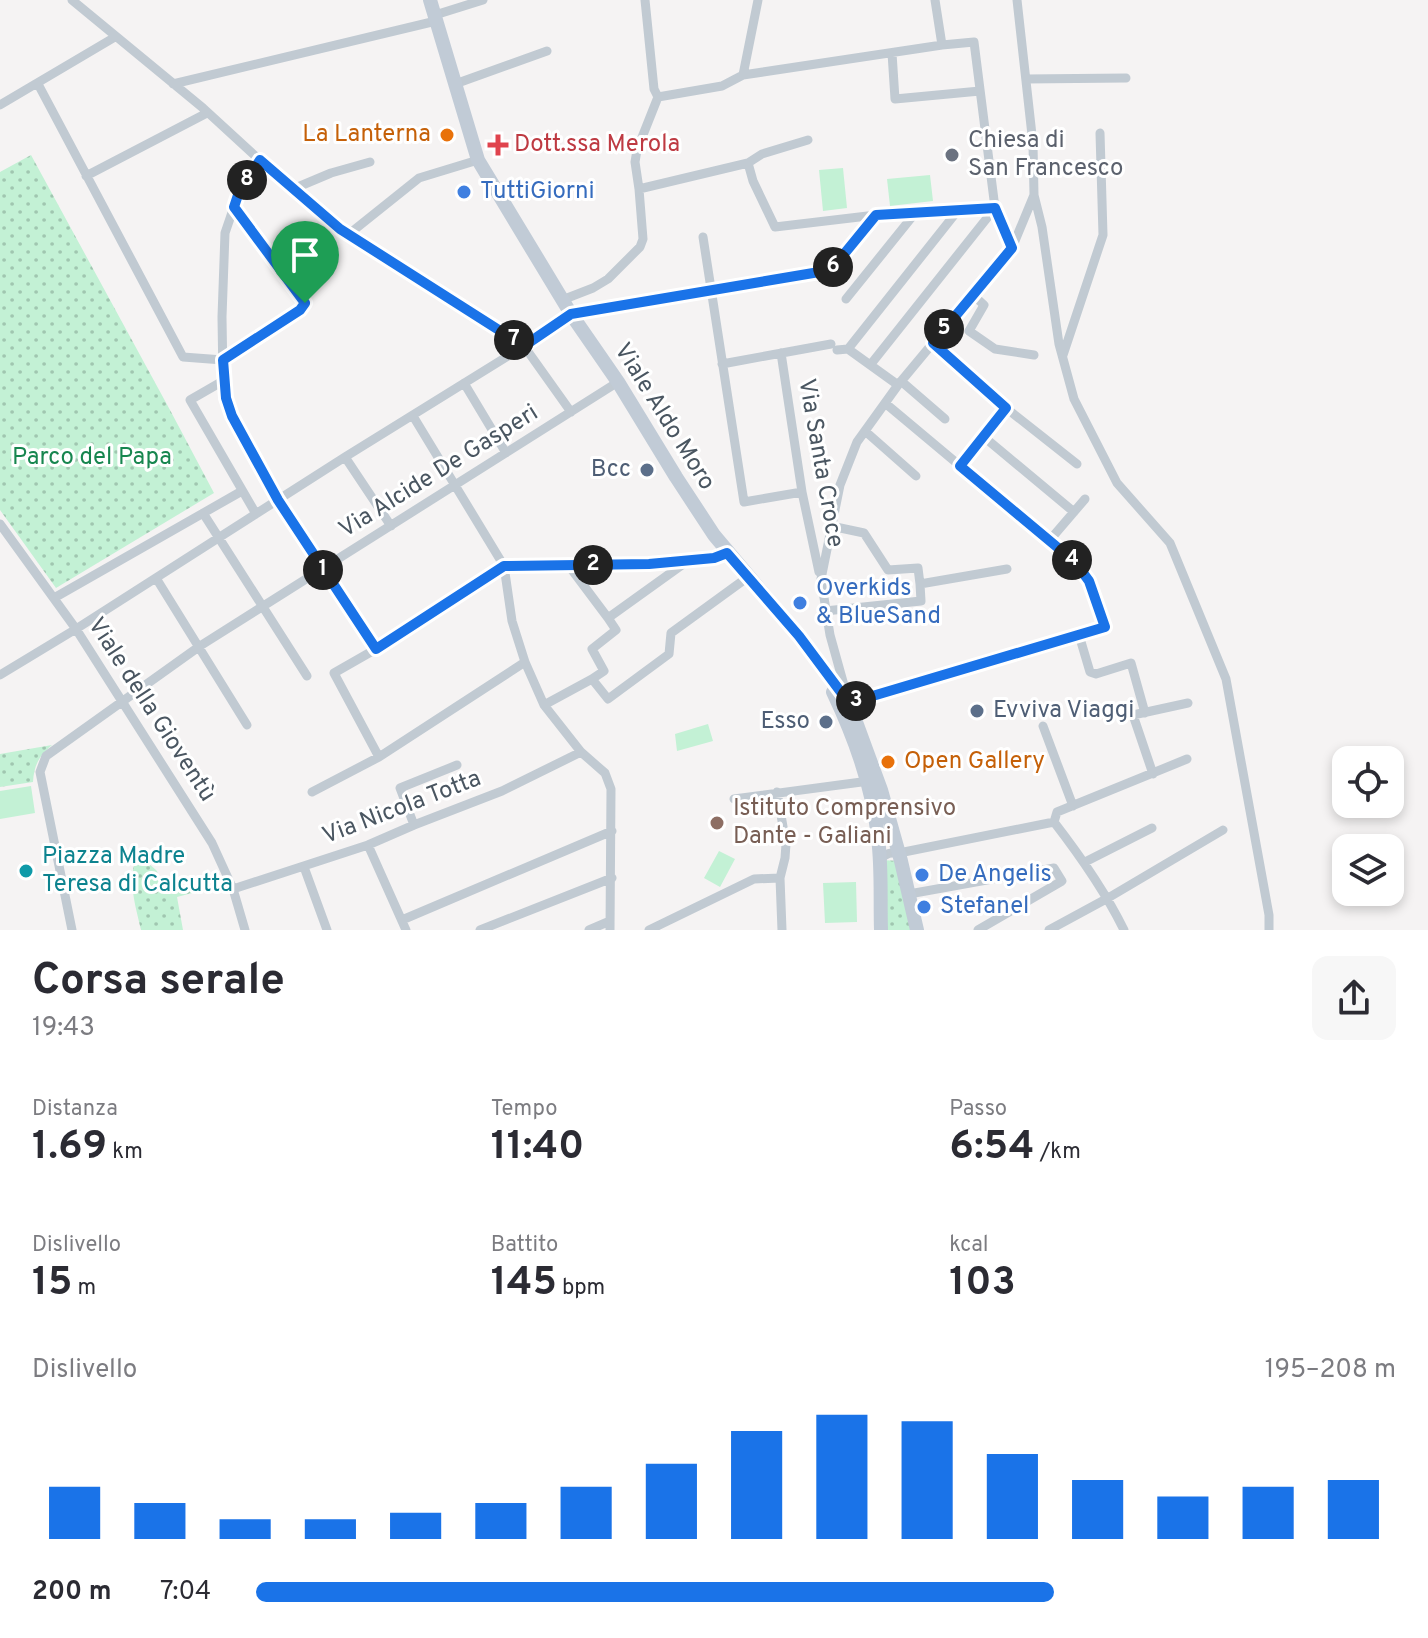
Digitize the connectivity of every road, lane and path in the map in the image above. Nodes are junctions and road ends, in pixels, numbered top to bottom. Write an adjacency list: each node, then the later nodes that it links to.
1 (72, 0): 9 (street)
2 (430, 0): 8 (main road, Viale Aldo Moro)
3 (483, 0): 8 (street)
4 (645, 0): 20 (street)
5 (758, 0): 13 (street)
6 (935, 0): 10 (street)
7 (1017, 0): 15 (street)
8 (436, 18): 17 (street); 18 (main road, Viale Aldo Moro)
9 (115, 37): 16 (street); 17 (street)
10 (942, 45): 12 (street); 19 (street)
11 (547, 51): 18 (street)
12 (892, 53): 13 (street); 19 (street)
13 (743, 75): 20 (street)
14 (1126, 78): 15 (street)
15 (1026, 79): 32 (street)
16 (38, 84): 21 (street); 29 (street)
17 (173, 84): 22 (street)
18 (455, 84): 26 (main road, Viale Aldo Moro)
19 (980, 91): 34 (street)
20 (658, 97): 31 (street)
21 (0, 105)
22 (207, 113): 25 (street); 29 (street)
23 (1100, 133): 51 (street)
24 (808, 140): 28 (street)
25 (260, 160): 30 (street); 33 (street)
26 (478, 160): 38 (street); 44 (main road, Viale Aldo Moro)
27 (370, 162): 30 (street)
28 (748, 163): 31 (street); 37 (street)
29 (86, 176): 52 (street)
30 (293, 189): 38 (street)
31 (639, 189): 44 (street)
32 (1034, 195): 40 (street); 51 (street)
33 (234, 207): 52 (street); 52 (street)
34 (995, 208): 35 (street); 40 (street); 54 (street)
35 (959, 209): 36 (street); 48 (street)
36 (916, 212): 37 (street); 43 (street)
37 (876, 215): 41 (street)
38 (349, 234): 47 (street)
39 (703, 237): 41 (street)
40 (1012, 248): 42 (street)
41 (711, 291): 45 (street); 53 (street)
42 (973, 295): 46 (street); 50 (street)
43 (846, 299)
44 (562, 300): 45 (main road, Viale Aldo Moro)
45 (571, 314): 47 (street); 56 (main road, Viale Aldo Moro)
46 (933, 343): 58 (street); 60 (street)
47 (524, 346): 57 (street); 61 (street)
48 (848, 349): 49 (street); 54 (street)
49 (781, 353): 53 (street); 73 (street, Via Santa Croce)
50 (1034, 355)
51 (1063, 356): 157 (street)
52 (223, 360): 55 (street)
53 (722, 364): 73 (street)
54 (871, 364): 58 (street)
55 (223, 381): 72 (street); 75 (street)
56 (618, 382): 61 (street, Via Alcide De Gasperi); 84 (main road, Viale Aldo Moro)
57 (464, 383): 62 (street); 66 (street)
58 (899, 383): 59 (street); 63 (street)
59 (885, 403): 64 (street); 69 (street)
60 (1006, 408): 65 (street); 68 (street)
61 (571, 412): 66 (street, Via Alcide De Gasperi)
62 (413, 416): 67 (street); 71 (street)
63 (945, 419)
64 (865, 431): 70 (street); 81 (street)
65 (984, 437): 69 (street); 76 (street)
66 (506, 453): 71 (street, Via Alcide De Gasperi)
67 (345, 457): 75 (street); 80 (street)
68 (1077, 464)
69 (960, 466): 83 (street)
70 (916, 476)
71 (455, 486): 80 (street, Via Alcide De Gasperi); 86 (street)
72 (242, 491): 77 (street); 78 (street)
73 (802, 492): 92 (street, Via Santa Croce)
74 (1085, 499): 76 (street)
75 (278, 500): 78 (street); 88 (street)
76 (1074, 512): 83 (street)
77 (203, 513): 82 (street); 94 (street)
78 (256, 514): 82 (street)
79 (0, 524): 94 (street, Viale della Gioventù)
80 (391, 526): 88 (street, Via Alcide De Gasperi)
81 (831, 526): 92 (street); 93 (street)
82 (220, 538): 91 (street); 95 (street)
83 (1049, 541): 100 (street)
84 (727, 553): 85 (street); 90 (main road, Viale Aldo Moro)
85 (688, 560): 87 (street); 97 (street)
86 (504, 566): 87 (street); 102 (street); 103 (street)
87 (569, 566): 97 (street)
88 (322, 569): 95 (street, Via Alcide De Gasperi); 102 (street)
89 (1007, 569): 93 (street)
90 (748, 577): 104 (main road, Viale Aldo Moro); 107 (street)
91 (156, 578): 98 (street); 101 (street)
92 (821, 579): 96 (street)
93 (920, 584): 96 (street)
94 (54, 598): 98 (street, Viale della Gioventù)
95 (263, 606): 101 (street, Via Alcide De Gasperi); 106 (street)
96 (825, 611): 99 (street)
97 (608, 618): 107 (street)
98 (76, 629): 105 (street); 108 (street, Viale della Gioventù)
99 (830, 635): 104 (street); 110 (street)
100 (1079, 635): 110 (street); 112 (street)
101 (200, 646): 108 (street, Via Alcide De Gasperi); 113 (street)
102 (376, 649): 116 (street)
103 (525, 662): 111 (street); 116 (street)
104 (818, 662): 110 (main road, Viale Aldo Moro)
105 (0, 675)
106 (307, 676)
107 (592, 679): 111 (street)
108 (122, 702): 139 (street, Viale della Gioventù); 145 (street, Via Alcide De Gasperi)
109 (1188, 703): 112 (street)
110 (844, 704): 120 (main road); 121 (main road)
111 (544, 705): 115 (street)
112 (1145, 713): 119 (street)
113 (247, 725)
114 (1043, 726): 125 (street)
115 (581, 752): 127 (street, Via Nicola Totta); 130 (street)
116 (379, 757): 122 (street)
117 (1187, 759): 119 (street)
118 (457, 765): 127 (street)
119 (1153, 774): 125 (street)
120 (866, 780): 121 (street); 123 (street); 131 (main road)
121 (881, 790): 131 (main road)
122 (312, 792)
123 (777, 792): 124 (street); 138 (street)
124 (734, 799)
125 (1073, 806): 126 (street)
126 (1054, 822): 133 (street); 135 (street)
127 (414, 825): 132 (street, Via Nicola Totta)
128 (1152, 828): 135 (street)
129 (1223, 830): 141 (street)
130 (612, 831): 137 (street); 142 (street)
131 (886, 837): 133 (main road); 134 (main road)
132 (368, 845): 136 (street, Via Nicola Totta); 142 (street)
133 (899, 853): 134 (street); 140 (main road)
134 (880, 860): 152 (main road)
135 (1085, 862): 141 (street)
136 (304, 867): 139 (street, Via Nicola Totta); 147 (street)
137 (612, 878): 143 (street); 148 (street)
138 (780, 878): 150 (street); 151 (street)
139 (233, 889): 146 (street, Viale della Gioventù)
140 (909, 894): 153 (main road); 154 (street)
141 (1108, 898): 144 (street); 156 (street)
142 (404, 925)
143 (610, 926): 149 (street)
144 (1063, 927): 155 (street)
145 (72, 930)
146 (245, 930)
147 (327, 930)
148 (480, 930)
149 (589, 930)
150 (649, 930)
151 (782, 930)
152 (881, 930)
153 (917, 930)
154 (978, 930)
155 (1049, 930)
156 (1124, 930)
157 (1269, 930)

